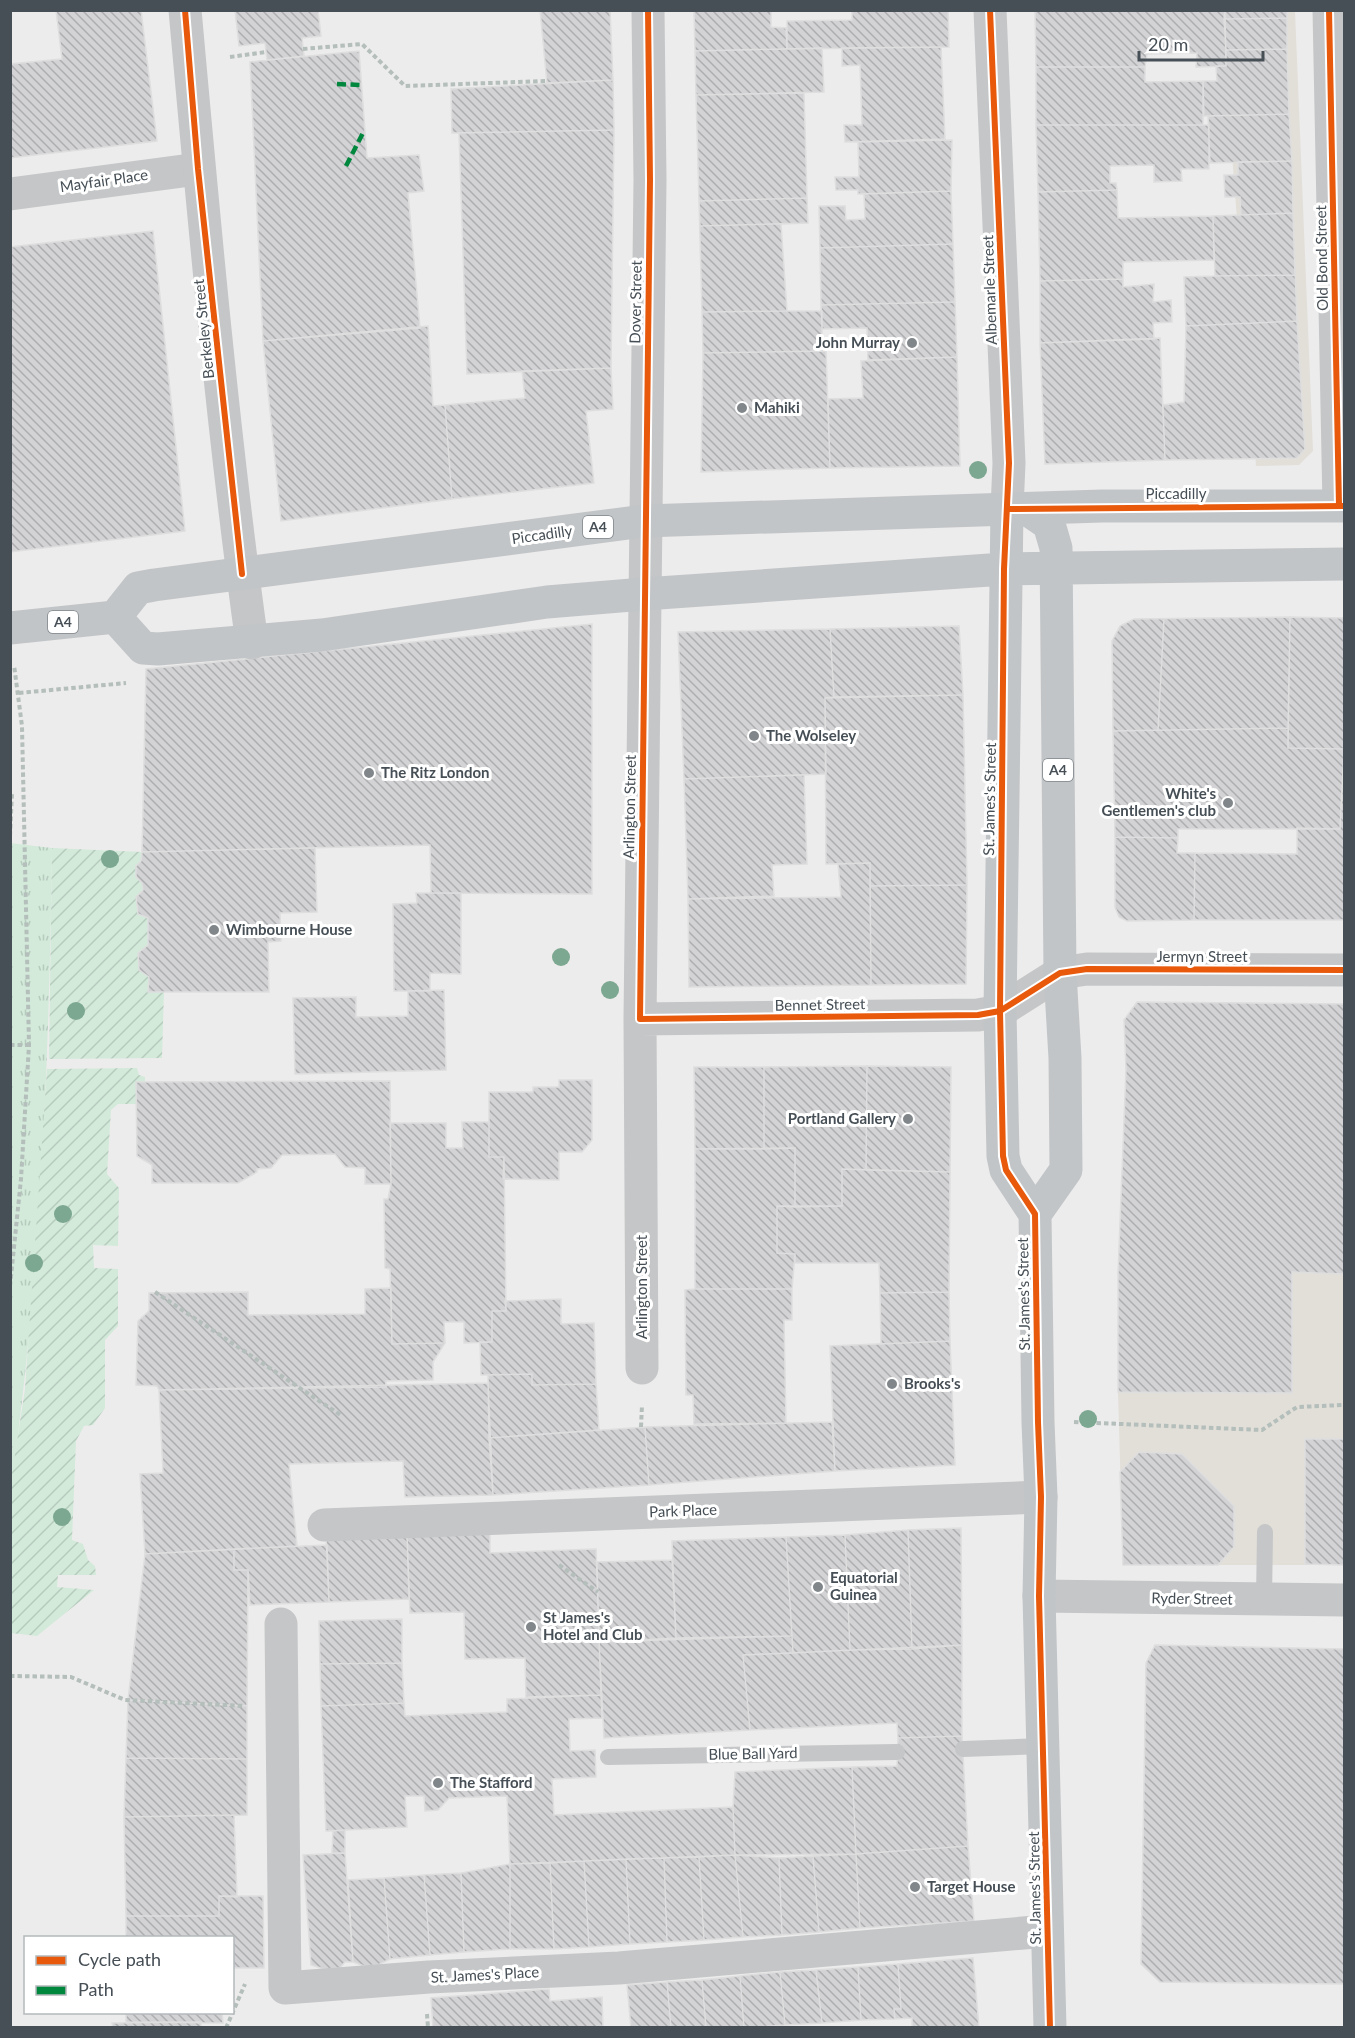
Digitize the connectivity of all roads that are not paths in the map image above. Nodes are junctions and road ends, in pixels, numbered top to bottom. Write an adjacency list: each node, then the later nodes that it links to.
1 (185, 10): 5 (street, Berkeley Street)
2 (648, 10): 9 (street, Dover Street)
3 (990, 10): 8 (street, Albemarle Street)
4 (1329, 10): 7 (street, Old Bond Street)
5 (198, 169): 6 (street, Mayfair Place); 13 (street, Berkeley Street)
6 (10, 194)
7 (1342, 505): 8 (main road, Piccadilly / A4)
8 (1017, 509): 9 (main road, Piccadilly / A4); 11 (main road, A4); 12 (main road, Albemarle Street)
9 (644, 521): 13 (main road, Piccadilly / A4); 14 (street, Dover Street)
10 (1344, 564): 11 (main road)
11 (1057, 567): 12 (main road); 19 (main road, A4)
12 (1004, 569): 14 (main road); 20 (main road, St. James's Street)
13 (242, 574): 15 (main road, Piccadilly / A4); 17 (street, Berkeley Street)
14 (644, 594): 17 (main road); 21 (street, Arlington Street)
15 (115, 617): 16 (main road, A4); 17 (main road)
16 (12, 643)
17 (252, 643)
18 (1344, 970): 19 (street, Jermyn Street)
19 (1060, 973): 20 (street); 22 (main road, A4)
20 (1000, 1011): 21 (street, Bennet Street); 22 (main road, St. James's Street)
21 (640, 1019): 23 (street, Arlington Street)
22 (1035, 1214): 24 (main road, St. James's Street)
23 (642, 1368)
24 (1041, 1497): 25 (street, Park Place); 27 (main road, St. James's Street)
25 (324, 1525)
26 (1265, 1532): 28 (lane)
27 (1040, 1596): 28 (street, Ryder Street); 31 (main road, St. James's Street)
28 (1264, 1600): 29 (street, Ryder Street)
29 (1344, 1600)
30 (281, 1624): 35 (street, St. James's Place)
31 (1045, 1746): 32 (lane); 35 (main road, St. James's Street)
32 (963, 1749)
33 (897, 1752): 34 (lane, Blue Ball Yard)
34 (608, 1757)
35 (1047, 1931): 36 (main road, St. James's Street)
36 (1050, 2028)

